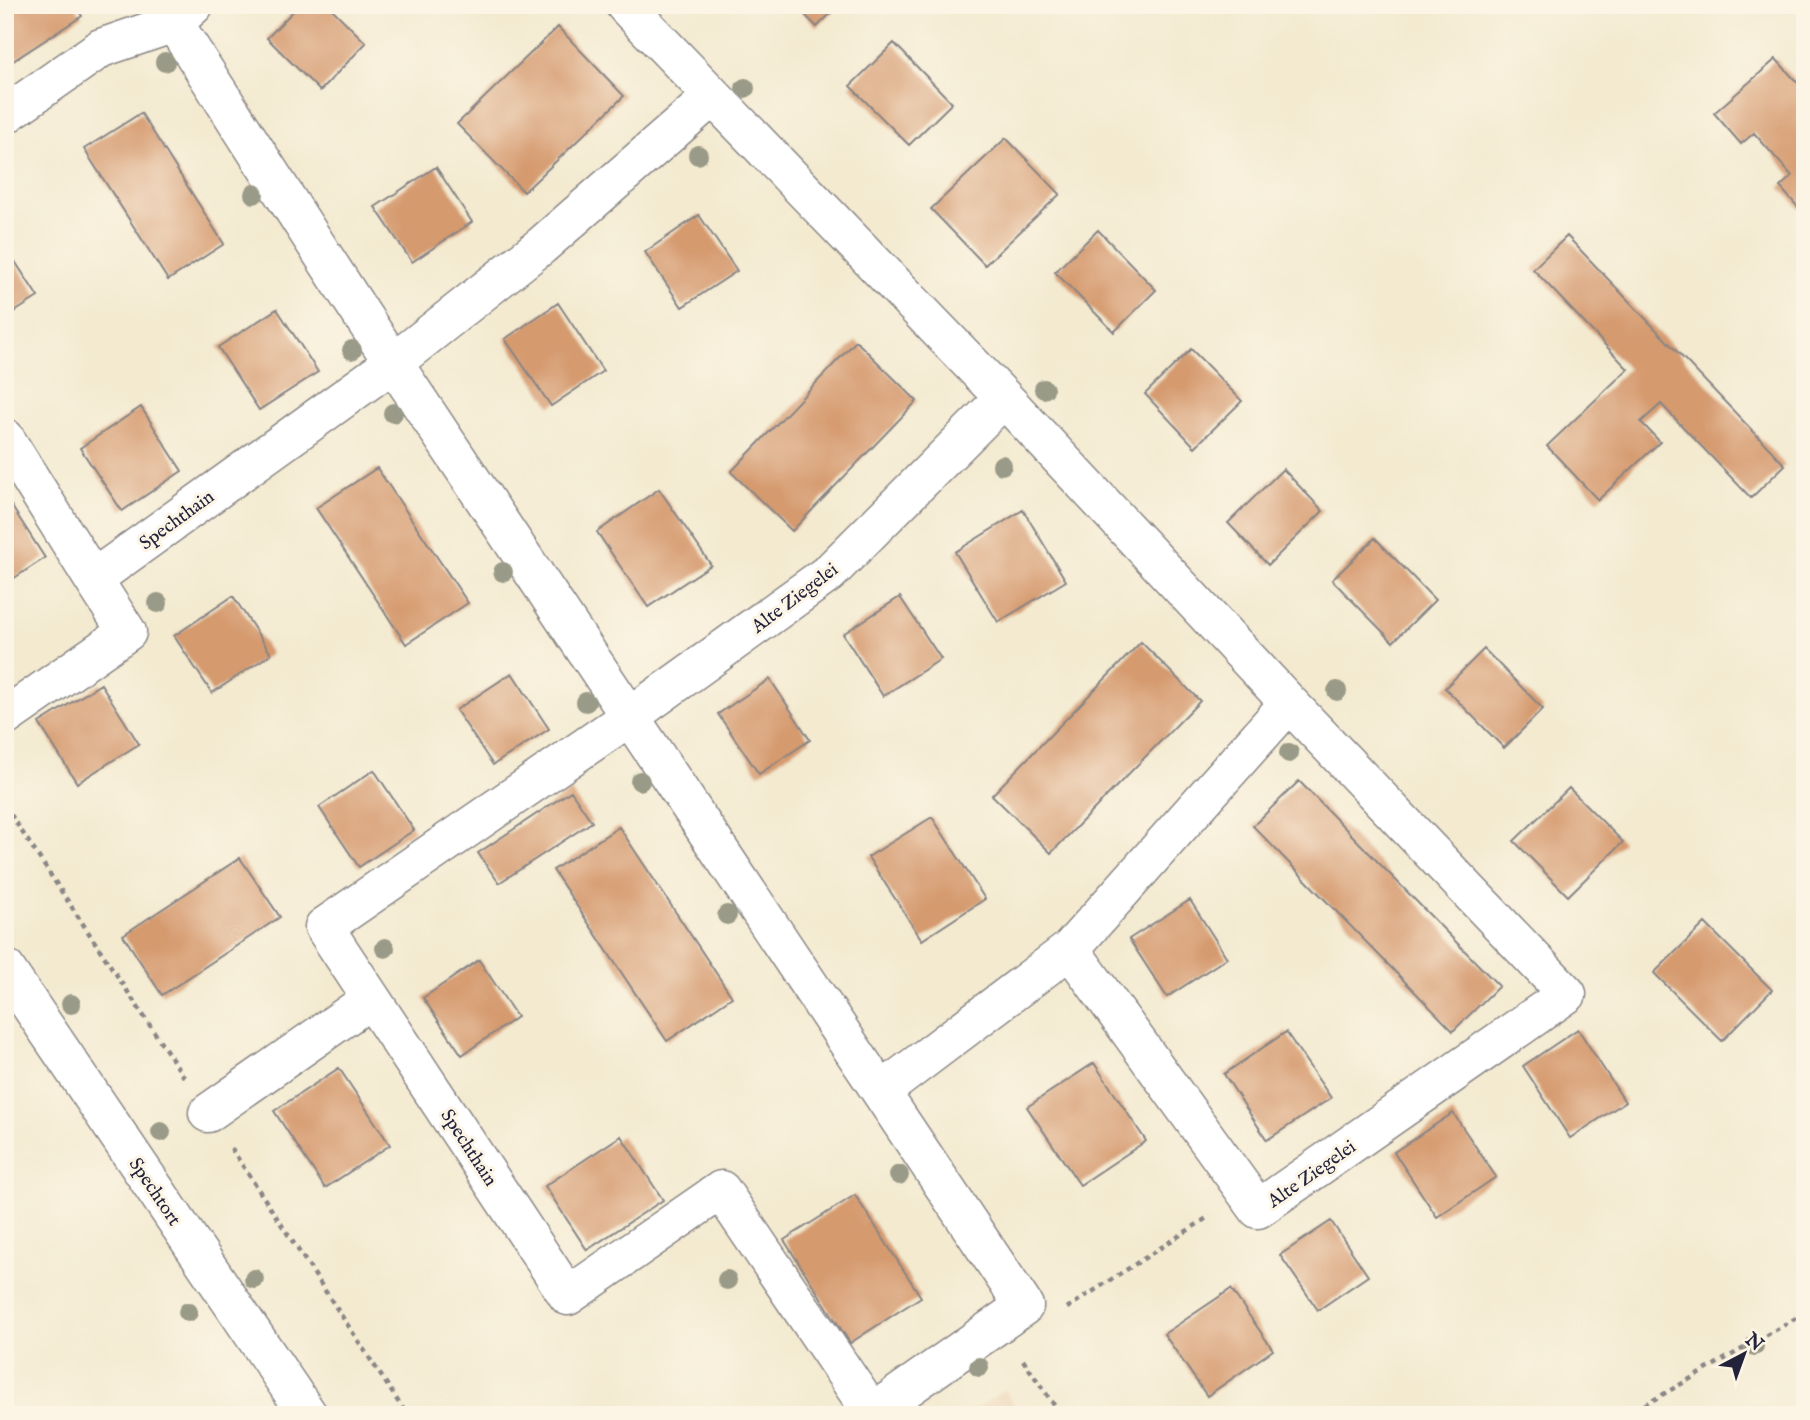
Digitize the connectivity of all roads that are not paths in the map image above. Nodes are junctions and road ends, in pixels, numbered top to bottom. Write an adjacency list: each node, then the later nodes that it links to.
1 (625, 5): 3 (street, Alte Ziegelei)
2 (184, 14): 4 (street); 5 (street)
3 (713, 96): 5 (street); 6 (street, Alte Ziegelei)
4 (5, 115)
5 (393, 363): 8 (street, Spechthain); 11 (street)
6 (1004, 398): 9 (street, Alte Ziegelei); 11 (street, Alte Ziegelei)
7 (5, 438): 8 (street)
8 (93, 579): 10 (street)
9 (1289, 703): 12 (street); 12 (street, Alte Ziegelei)
10 (5, 717)
11 (629, 717): 14 (street, Spechthain); 15 (street)
12 (1069, 949): 15 (street)
13 (5, 968): 18 (street, Spechtort)
14 (371, 999): 16 (street); 17 (street, Spechthain)
15 (882, 1091): 17 (street, Spechthain)
16 (208, 1113)
17 (871, 1414)
18 (308, 1415)

